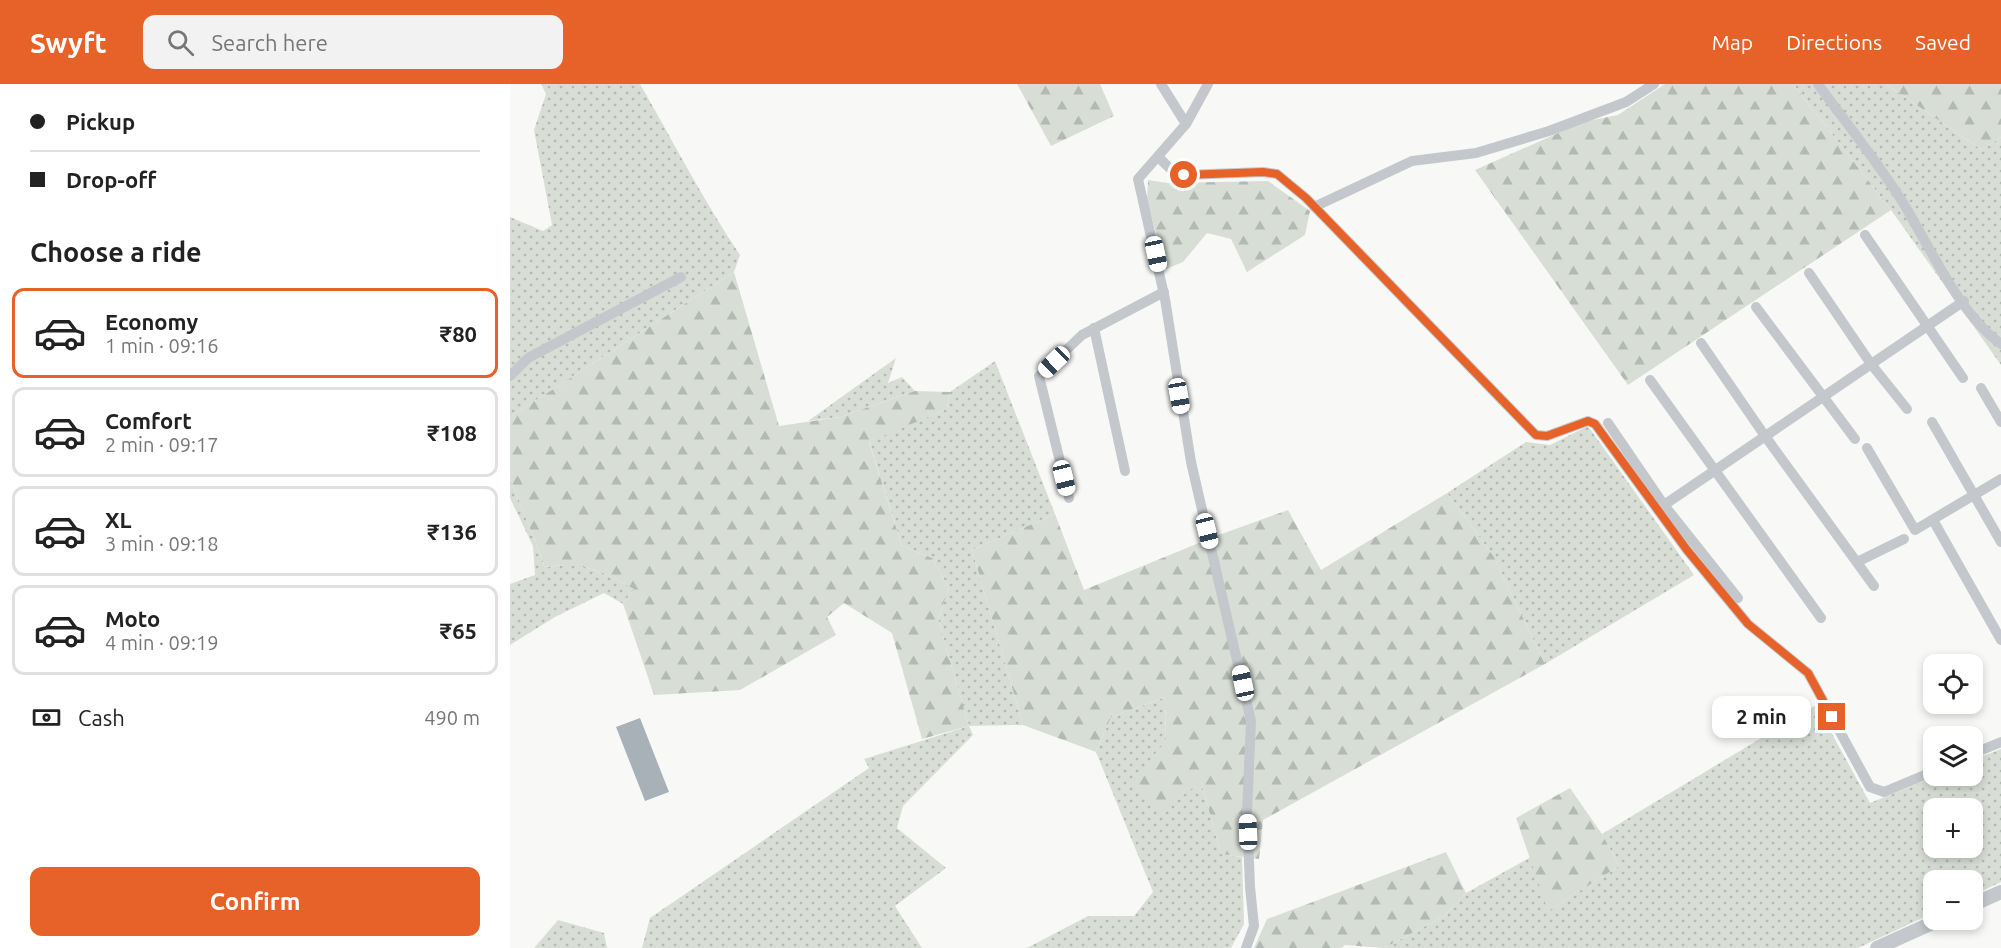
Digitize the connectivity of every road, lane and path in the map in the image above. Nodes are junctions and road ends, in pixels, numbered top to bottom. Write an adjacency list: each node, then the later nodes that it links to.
1 (1161, 84): 5 (street)
2 (1208, 84): 5 (street)
3 (1654, 84): 7 (street)
4 (1818, 84): 12 (street)
5 (1186, 124): 6 (street)
6 (1158, 157): 7 (street); 11 (street)
7 (1314, 207): 47 (street)
8 (1865, 235): 14 (street)
9 (1809, 273): 18 (street)
10 (681, 278): 19 (street)
11 (1164, 292): 15 (street); 51 (street)
12 (1964, 302): 14 (street); 17 (street)
13 (1756, 307): 23 (street)
14 (1928, 326): 18 (street); 20 (street)
15 (1094, 328): 32 (street); 35 (street)
16 (1701, 343): 28 (street)
17 (2001, 344)
18 (1871, 364): 23 (street); 24 (street)
19 (510, 376)
20 (1964, 378)
21 (1650, 380): 31 (street)
22 (1981, 388): 26 (street)
23 (1822, 398): 28 (street); 29 (street)
24 (1907, 409)
25 (1932, 422): 34 (street)
26 (2001, 422)
27 (1608, 423): 36 (street)
28 (1765, 436): 31 (street); 40 (street)
29 (1854, 439)
30 (1867, 448): 37 (street)
31 (1715, 470): 36 (street); 43 (street)
32 (1125, 471)
33 (2001, 479): 34 (street)
34 (1974, 495): 37 (street); 39 (street)
35 (1069, 498)
36 (1664, 505): 42 (street)
37 (1933, 520): 44 (street)
38 (1904, 539): 40 (street)
39 (2001, 542)
40 (1857, 562): 41 (street)
41 (1874, 586)
42 (1738, 598)
43 (1821, 618)
44 (2001, 640)
45 (2001, 742): 46 (street)
46 (1983, 749)
47 (1923, 776)
48 (2001, 892): 49 (street)
49 (1983, 899)
50 (1923, 927): 52 (street)
51 (1246, 948)
52 (1877, 948)

